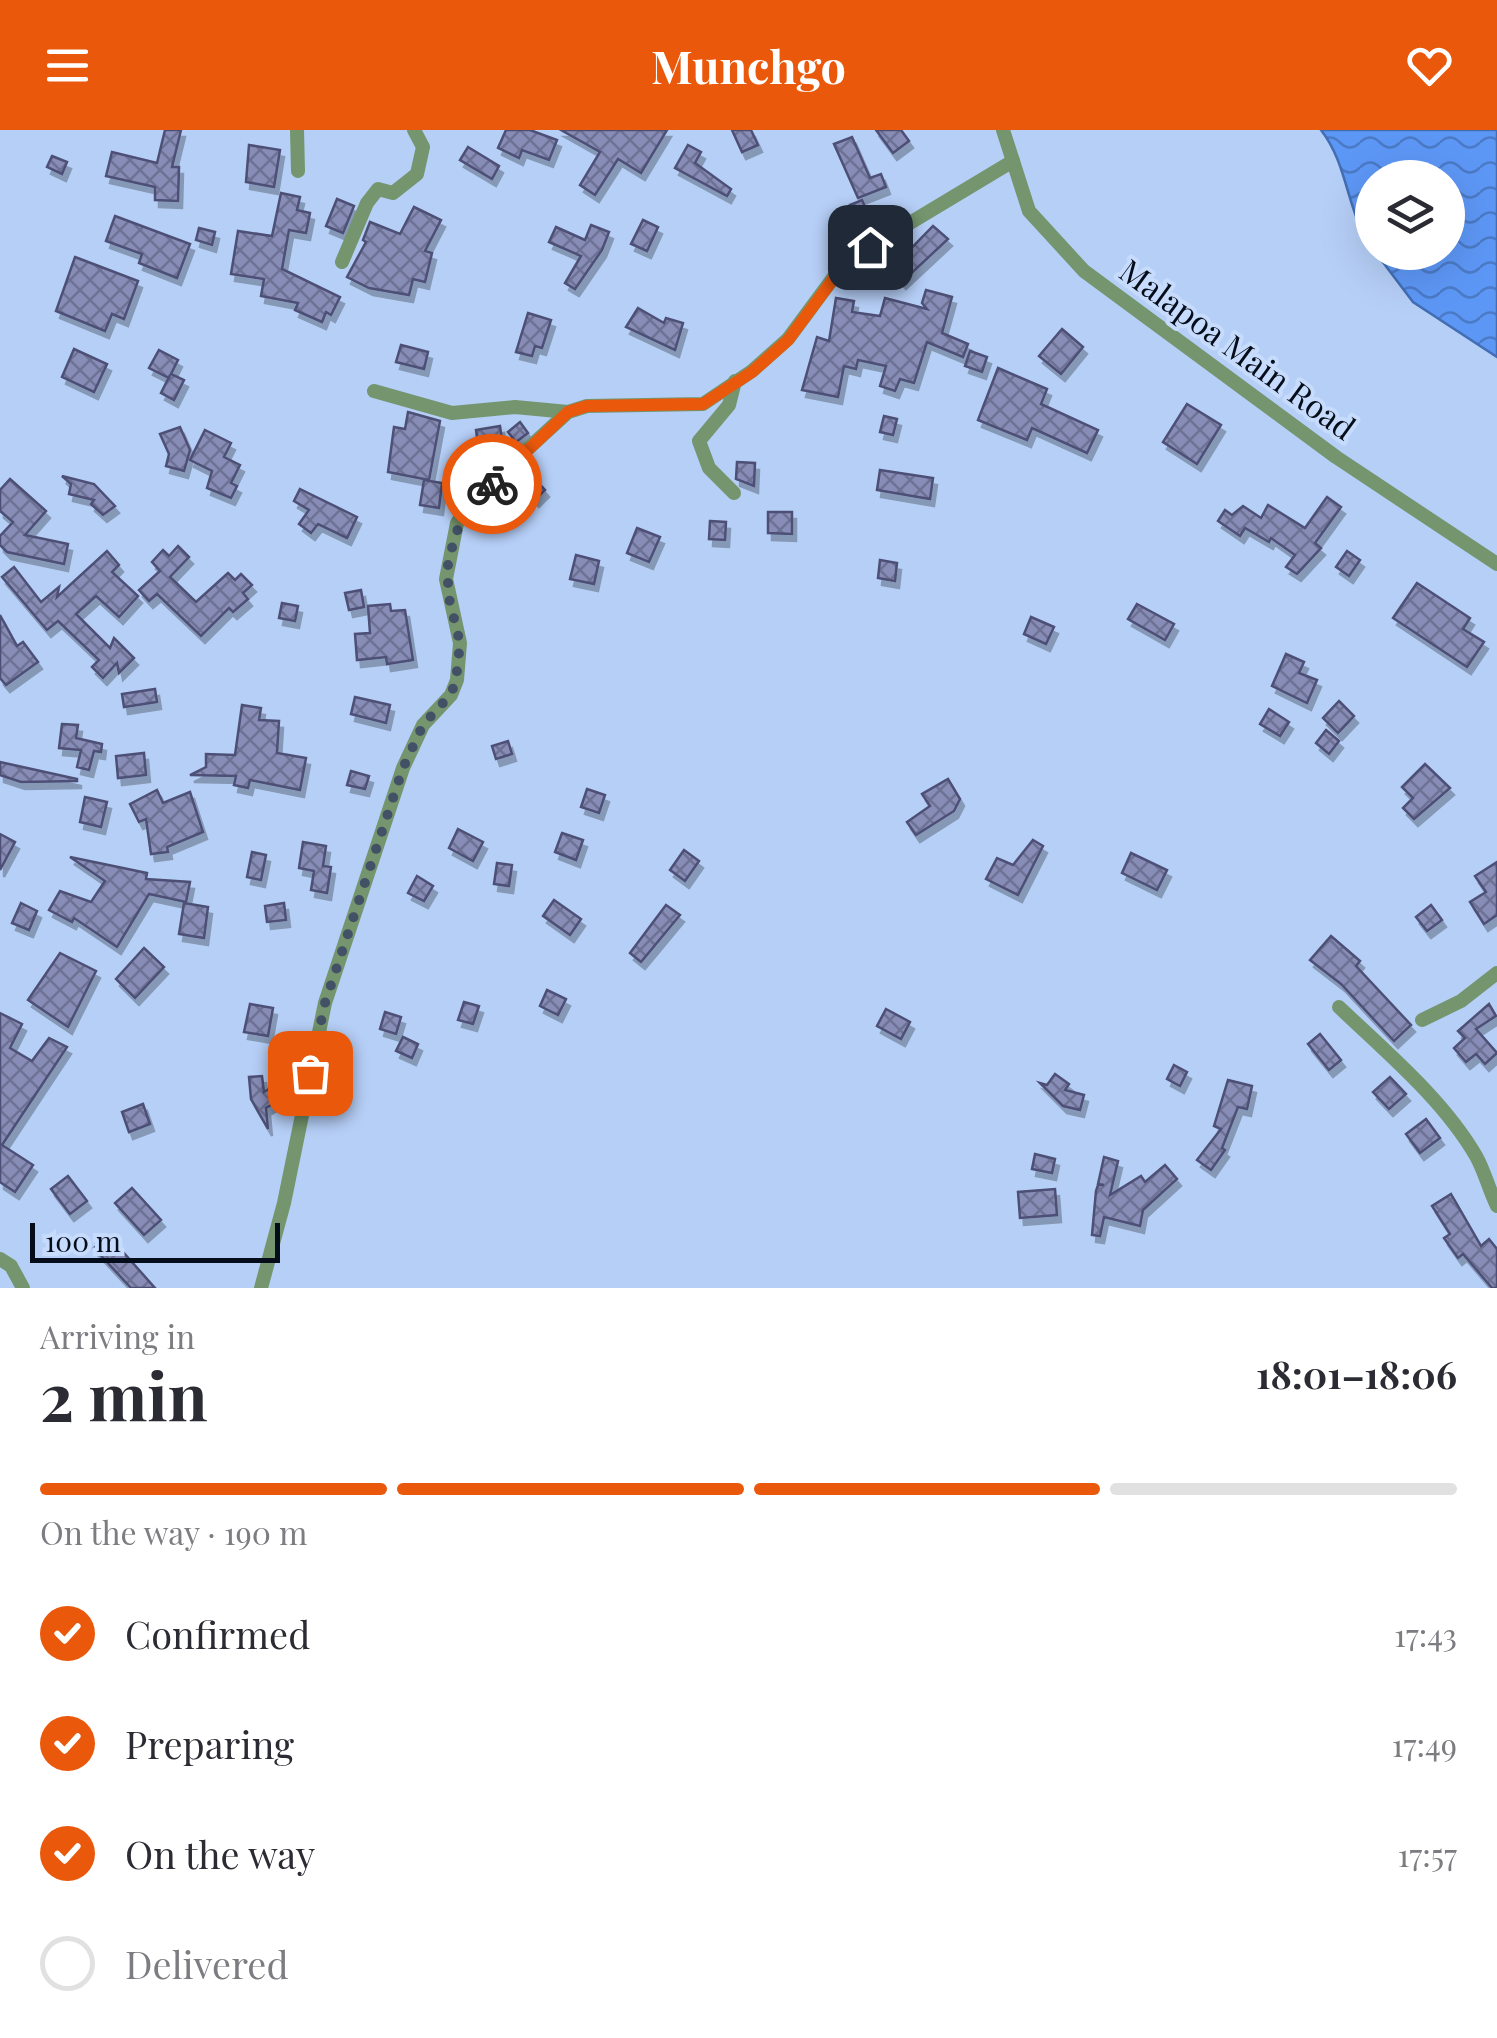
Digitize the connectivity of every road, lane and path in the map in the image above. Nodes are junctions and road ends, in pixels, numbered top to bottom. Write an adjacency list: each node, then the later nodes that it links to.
1 (297, 130): 5 (street)
2 (414, 130): 6 (street)
3 (1003, 130): 4 (street, Malapoa Main Road)
4 (1013, 161): 7 (street); 11 (street, Malapoa Main Road)
5 (298, 170)
6 (342, 262)
7 (736, 380): 9 (street); 10 (street)
8 (374, 391): 9 (street)
9 (568, 412): 18 (street)
10 (734, 493)
11 (1497, 564)
12 (1497, 973): 14 (street)
13 (1339, 1007): 15 (street)
14 (1422, 1020)
15 (1497, 1206)
16 (0, 1260): 17 (street)
17 (23, 1288)
18 (261, 1288)

